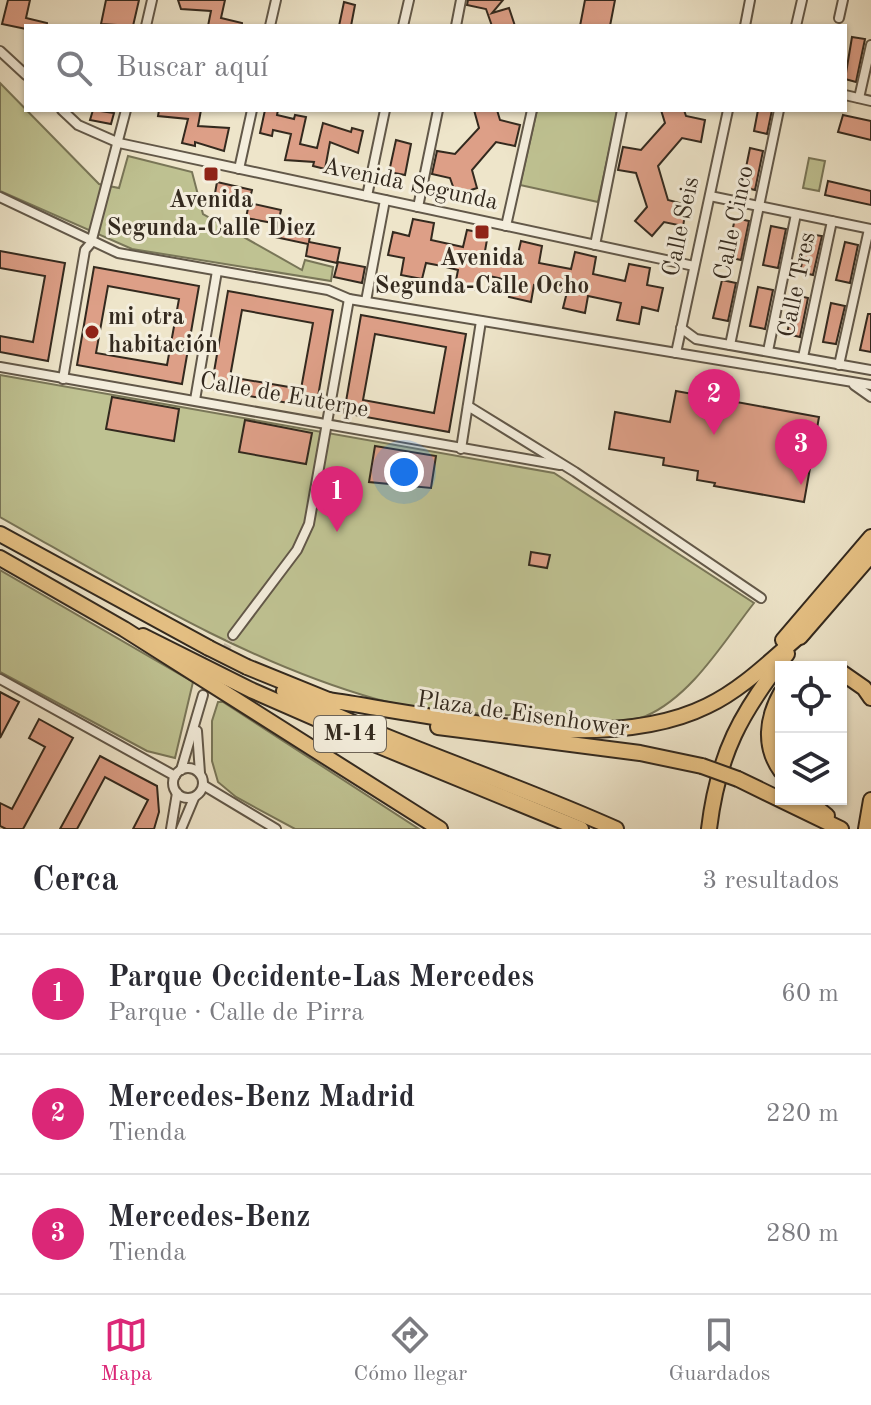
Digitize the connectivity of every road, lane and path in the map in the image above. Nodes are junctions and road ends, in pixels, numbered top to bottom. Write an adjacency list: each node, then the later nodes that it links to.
1 (152, 0): 10 (street)
2 (276, 0): 11 (street)
3 (409, 0): 12 (street)
4 (461, 0): 13 (street)
5 (738, 0): 8 (street)
6 (802, 0): 15 (street)
7 (843, 0): 9 (street)
8 (750, 1): 14 (street)
9 (839, 18)
10 (146, 24)
11 (270, 24)
12 (403, 24)
13 (456, 24)
14 (745, 24)
15 (796, 24)
16 (871, 45): 20 (street)
17 (0, 51): 18 (street)
18 (24, 73)
19 (847, 95): 20 (street)
20 (859, 98): 21 (street)
21 (871, 101)
22 (64, 112): 31 (street, Avenida Segunda)
23 (126, 112): 31 (street)
24 (252, 112): 32 (street)
25 (385, 112): 33 (street)
26 (438, 112): 38 (street)
27 (532, 112): 41 (street)
28 (622, 112): 44 (street)
29 (728, 112): 34 (street, Calle Seis)
30 (779, 112): 37 (street, Calle Cinco)
31 (119, 143): 32 (street, Avenida Segunda); 43 (street)
32 (239, 169): 33 (street, Avenida Segunda)
33 (367, 196): 36 (street, Avenida Segunda)
34 (710, 196): 37 (street); 45 (street, Calle Seis)
35 (0, 197): 43 (street)
36 (385, 200): 38 (street, Avenida Segunda); 48 (street)
37 (759, 206): 39 (street); 51 (street, Calle Cinco)
38 (418, 207): 41 (street, Avenida Segunda)
39 (796, 214): 40 (street); 52 (street)
40 (832, 221): 42 (street); 54 (street, Calle Tres)
41 (506, 226): 44 (street, Avenida Segunda)
42 (870, 229): 55 (street)
43 (91, 243): 46 (street); 58 (street)
44 (595, 245): 45 (street, Avenida Segunda)
45 (694, 266): 50 (street, Calle Seis)
46 (217, 271): 47 (street); 62 (street)
47 (349, 299): 48 (street); 64 (street)
48 (366, 301): 49 (street)
49 (481, 321): 53 (street); 63 (street)
50 (681, 328): 51 (street); 53 (street, Calle Seis)
51 (730, 345): 52 (street)
52 (768, 351): 54 (street)
53 (676, 353): 59 (street)
54 (803, 357): 55 (street)
55 (839, 365): 57 (street)
56 (0, 367): 58 (street, Calle de Euterpe)
57 (871, 370)
58 (63, 379): 62 (street, Calle de Euterpe)
59 (850, 382): 60 (street); 61 (street)
60 (871, 385)
61 (871, 397)
62 (195, 400): 64 (street, Calle de Euterpe)
63 (468, 406): 65 (street, Calle de Euterpe); 66 (street)
64 (328, 424): 66 (street, Calle de Euterpe); 76 (street)
65 (524, 440): 67 (street); 68 (street, Calle de Euterpe)
66 (461, 449): 67 (street, Calle de Euterpe)
67 (517, 458): 68 (street, Calle de Euterpe)
68 (560, 465): 73 (street, Calle de Euterpe)
69 (0, 534): 77 (highway, M-14, bridge)
70 (871, 537): 78 (highway)
71 (871, 555): 75 (highway)
72 (0, 558): 74 (highway, M-14)
73 (761, 598)
74 (124, 629): 98 (highway); 99 (highway, M-14)
75 (804, 632): 78 (highway); 101 (highway)
76 (233, 635)
77 (247, 667): 83 (highway, Plaza de Eisenhower); 100 (highway, M-14)
78 (752, 676): 83 (highway)
79 (847, 676): 82 (highway)
80 (0, 679): 87 (street)
81 (203, 695): 85 (street)
82 (871, 698)
83 (328, 700): 94 (highway, Plaza de Eisenhower, bridge)
84 (775, 704): 86 (highway)
85 (196, 726): 87 (street); 88 (street)
86 (775, 760)
87 (178, 773): 88 (street); 90 (street)
88 (200, 774): 89 (street)
89 (203, 785): 91 (street); 97 (street)
90 (177, 793): 91 (street); 95 (street)
91 (194, 798): 96 (street)
92 (871, 800): 104 (highway)
93 (813, 805): 103 (highway)
94 (792, 807): 102 (highway, Plaza de Eisenhower); 103 (highway, Plaza de Eisenhower)
95 (171, 829)
96 (181, 829)
97 (276, 829)
98 (440, 829)
99 (581, 829)
100 (616, 829)
101 (709, 829)
102 (823, 829)
103 (842, 829)
104 (866, 829)

